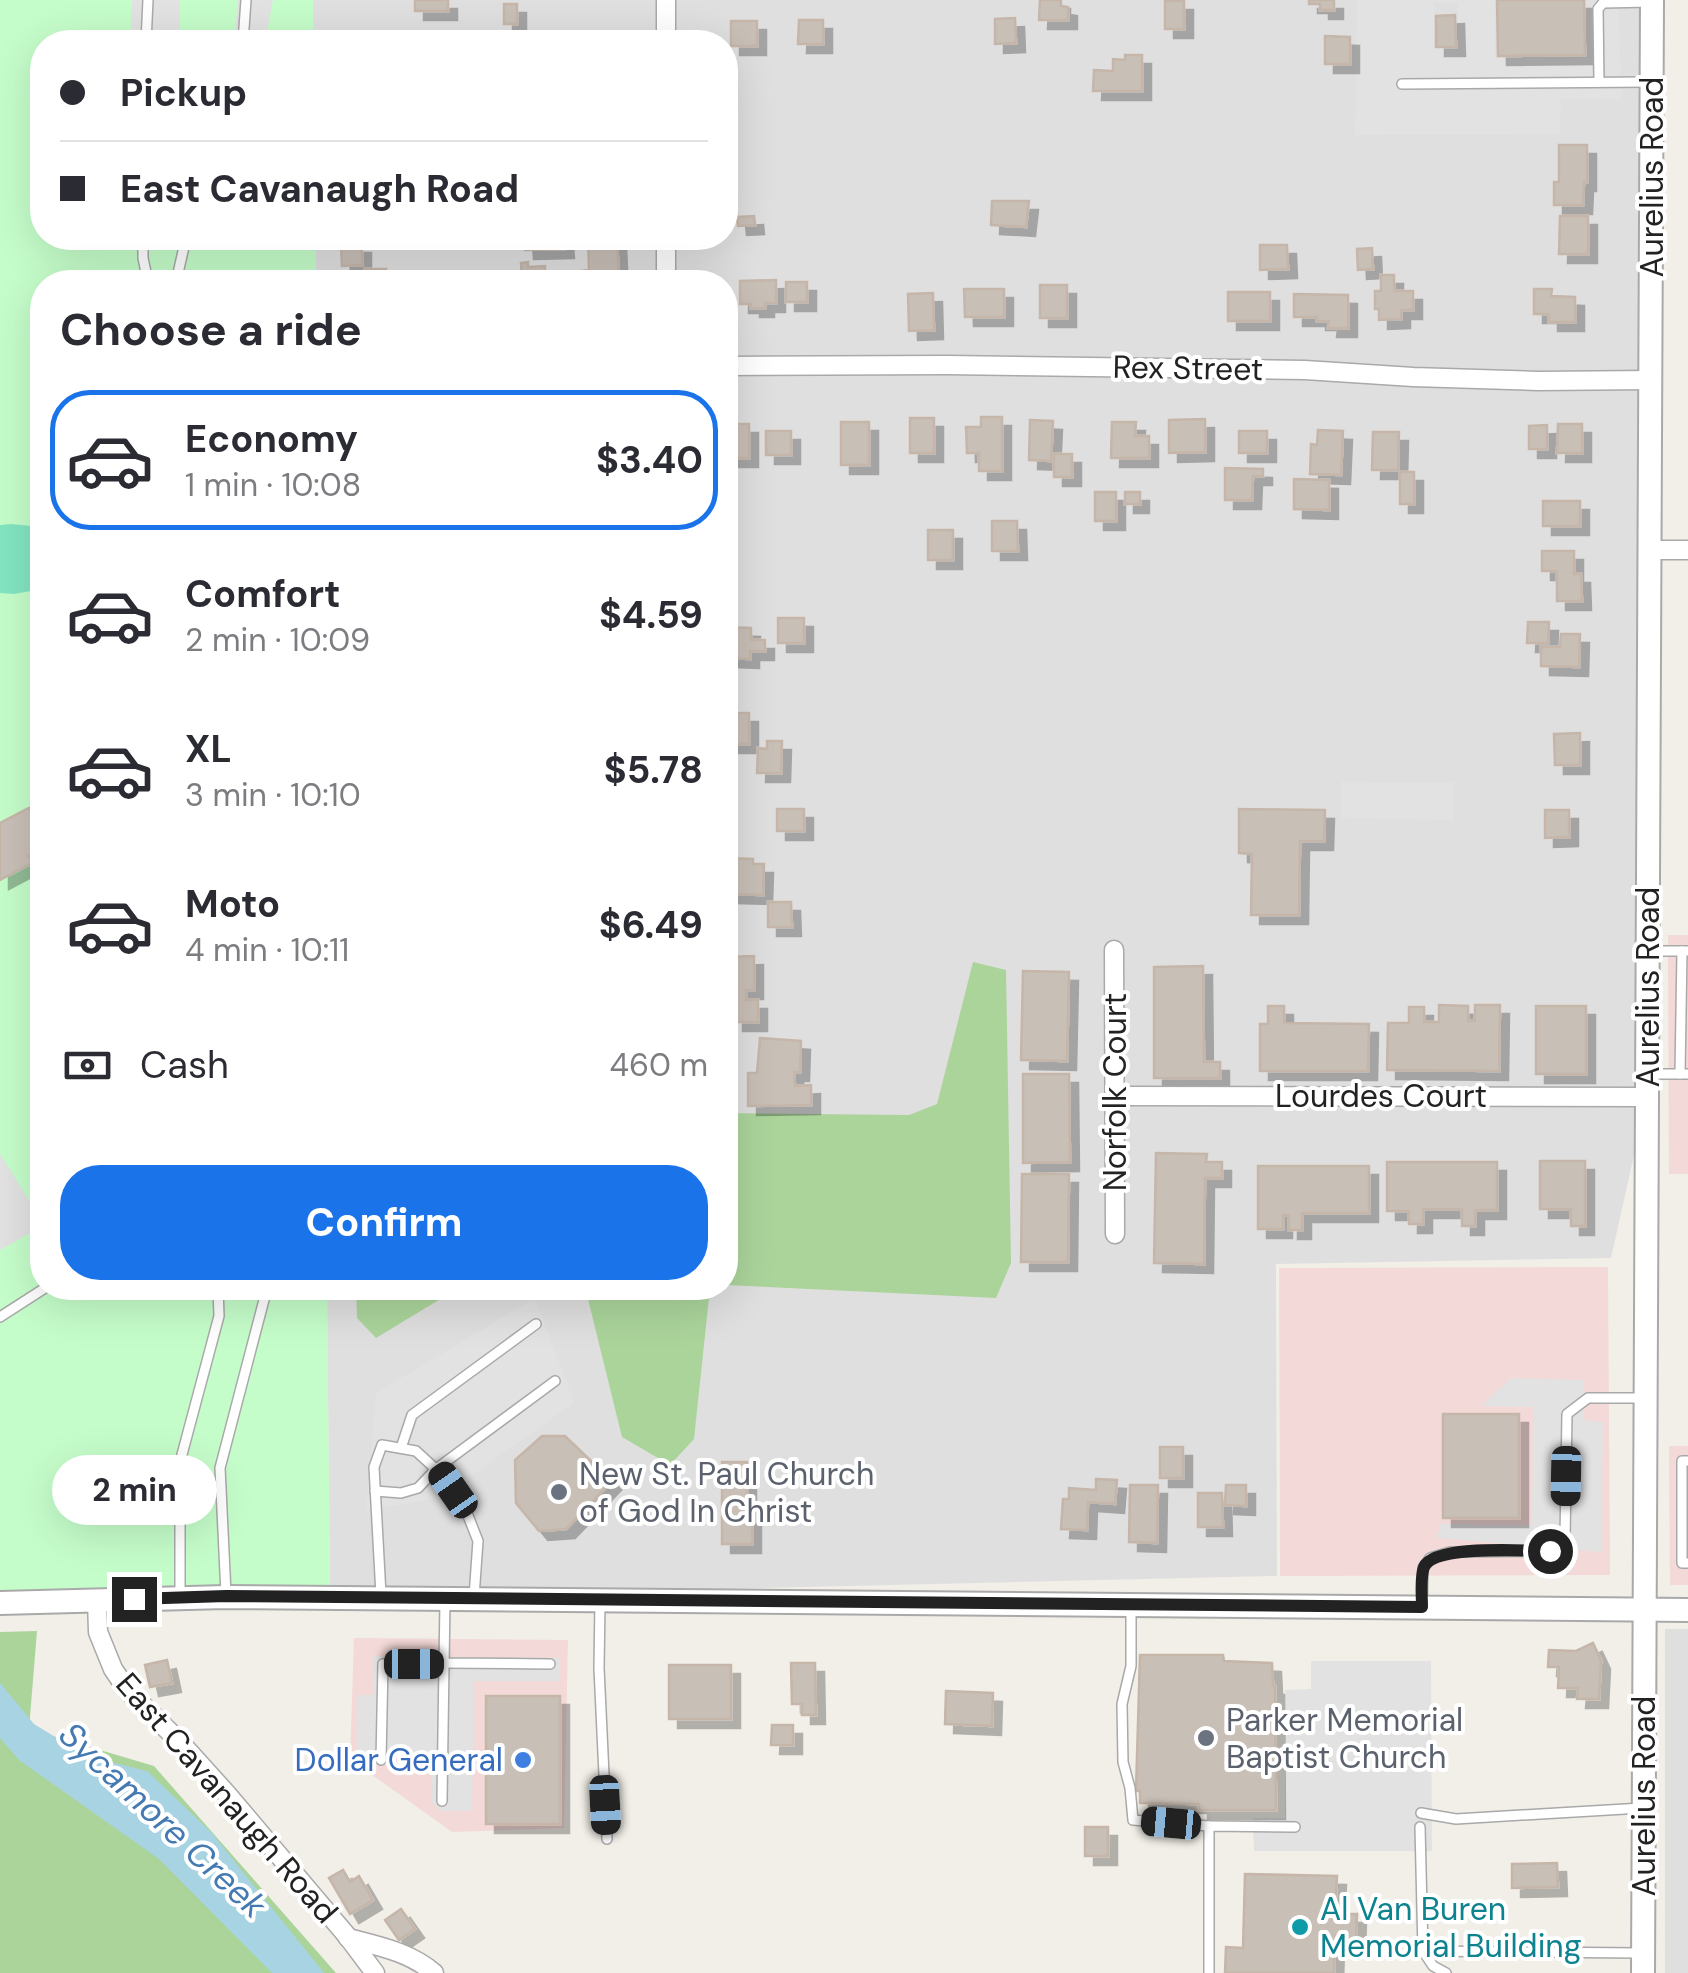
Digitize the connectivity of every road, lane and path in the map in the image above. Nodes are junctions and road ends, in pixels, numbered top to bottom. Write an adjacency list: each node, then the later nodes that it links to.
1 (148, 0): 5 (lane)
2 (246, 0): 6 (lane)
3 (666, 0): 7 (street)
4 (1652, 1): 8 (lane); 9 (street, Aurelius Road)
5 (147, 30)
6 (244, 30)
7 (666, 30)
8 (1599, 82): 9 (lane); 10 (lane)
9 (1652, 82): 12 (street, Aurelius Road)
10 (1402, 84)
11 (738, 366): 12 (street, Rex Street)
12 (1650, 380): 13 (street, Aurelius Road)
13 (1650, 550): 14 (street); 16 (street, Aurelius Road)
14 (1688, 550)
15 (1114, 950): 20 (street, Norfolk Court)
16 (1648, 950): 17 (lane); 19 (street, Aurelius Road)
17 (1685, 951): 18 (lane)
18 (1684, 1074): 19 (lane)
19 (1647, 1085): 20 (street, Lourdes Court); 28 (street, Aurelius Road)
20 (1116, 1096): 21 (street, Norfolk Court)
21 (1115, 1234)
22 (30, 1298): 25 (lane)
23 (218, 1300): 34 (lane)
24 (264, 1300): 35 (lane)
25 (0, 1318)
26 (536, 1324): 29 (lane)
27 (555, 1381): 31 (lane)
28 (1646, 1398): 43 (lane); 44 (street, Aurelius Road)
29 (400, 1448): 31 (lane); 32 (lane)
30 (1688, 1460): 33 (lane)
31 (436, 1469): 32 (lane); 38 (lane)
32 (376, 1491): 36 (lane)
33 (1688, 1563)
34 (180, 1596): 35 (street); 39 (street)
35 (226, 1596): 36 (street)
36 (381, 1598): 37 (street)
37 (445, 1599): 38 (street); 46 (lane)
38 (474, 1599): 40 (street)
39 (97, 1600): 41 (street); 56 (street, East Cavanaugh Road)
40 (600, 1600): 42 (street); 55 (lane)
41 (0, 1603)
42 (1131, 1604): 43 (street); 52 (lane)
43 (1422, 1607): 44 (street)
44 (1645, 1610): 45 (street); 50 (street, Aurelius Road)
45 (1688, 1610)
46 (444, 1663): 47 (lane); 48 (lane); 49 (lane)
47 (550, 1664)
48 (381, 1760)
49 (442, 1801)
50 (1644, 1808): 51 (lane); 58 (street, Aurelius Road)
51 (1420, 1813)
52 (1209, 1826): 53 (lane); 61 (lane)
53 (1295, 1827)
54 (1420, 1828): 57 (lane)
55 (606, 1839)
56 (348, 1938): 59 (street, East Cavanaugh Road); 60 (street, East Cavanaugh Road)
57 (1423, 1951): 58 (lane); 62 (lane)
58 (1643, 1963)
59 (375, 1973)
60 (434, 1973)
61 (1209, 1973)
62 (1446, 1973)

